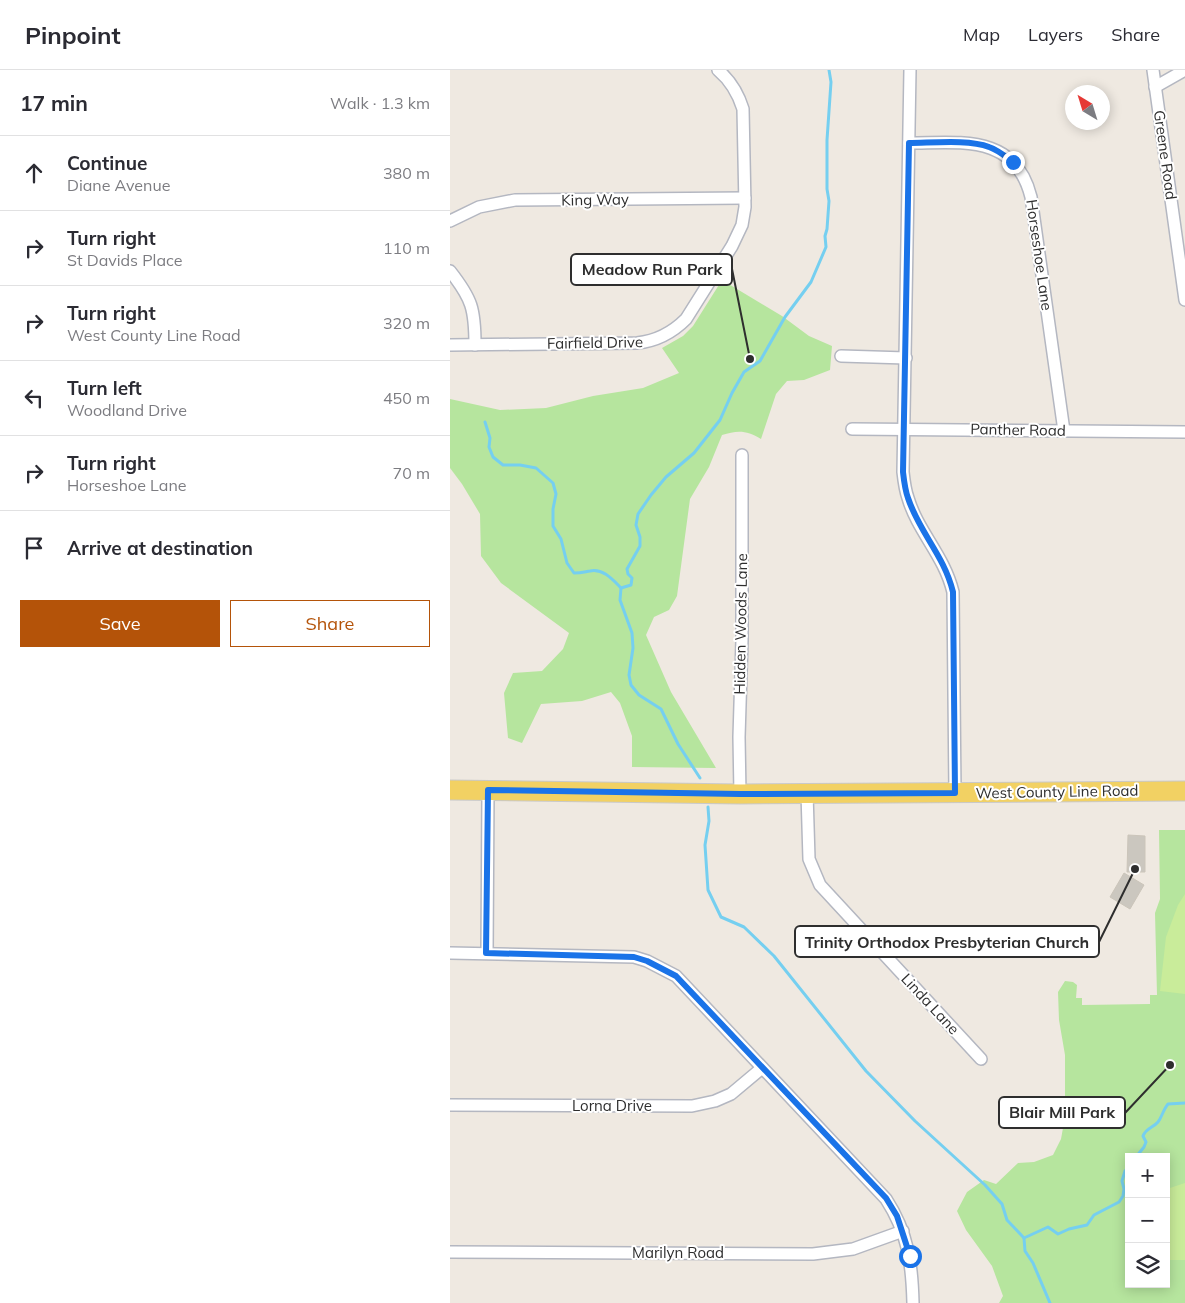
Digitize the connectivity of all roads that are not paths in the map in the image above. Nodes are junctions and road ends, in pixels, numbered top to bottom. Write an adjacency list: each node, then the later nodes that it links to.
1 (718, 70): 7 (street, Fairfield Drive)
2 (910, 70): 6 (street)
3 (1153, 70): 5 (street, Greene Road)
4 (1185, 70): 5 (street)
5 (1155, 87): 10 (street, Greene Road)
6 (909, 143): 16 (street); 19 (street, Horseshoe Lane)
7 (745, 198): 9 (street, King Way); 14 (street, Fairfield Drive)
8 (1185, 220): 10 (street)
9 (450, 221)
10 (1174, 226): 12 (street, Greene Road)
11 (450, 270): 14 (street)
12 (1185, 300)
13 (450, 345): 14 (street, Fairfield Drive)
14 (475, 345)
15 (841, 356): 16 (street)
16 (906, 358): 18 (street)
17 (852, 429): 18 (street, Panther Road)
18 (904, 429): 19 (street, Panther Road); 26 (street)
19 (1064, 430): 20 (street, Panther Road)
20 (1185, 432)
21 (742, 455): 27 (street, Hidden Woods Lane)
22 (450, 790): 23 (main road, West County Line Road)
23 (488, 790): 27 (main road, West County Line Road); 29 (street)
24 (1185, 791): 26 (main road, West County Line Road)
25 (807, 793): 26 (main road, West County Line Road); 27 (main road, West County Line Road); 30 (street, Linda Lane)
26 (955, 793)
27 (740, 794)
28 (450, 953): 29 (street)
29 (486, 953): 31 (street)
30 (981, 1059)
31 (762, 1068): 32 (street, Lorna Drive); 33 (street)
32 (450, 1105)
33 (903, 1231): 34 (street, Marilyn Road); 35 (street)
34 (450, 1252)
35 (913, 1303)

